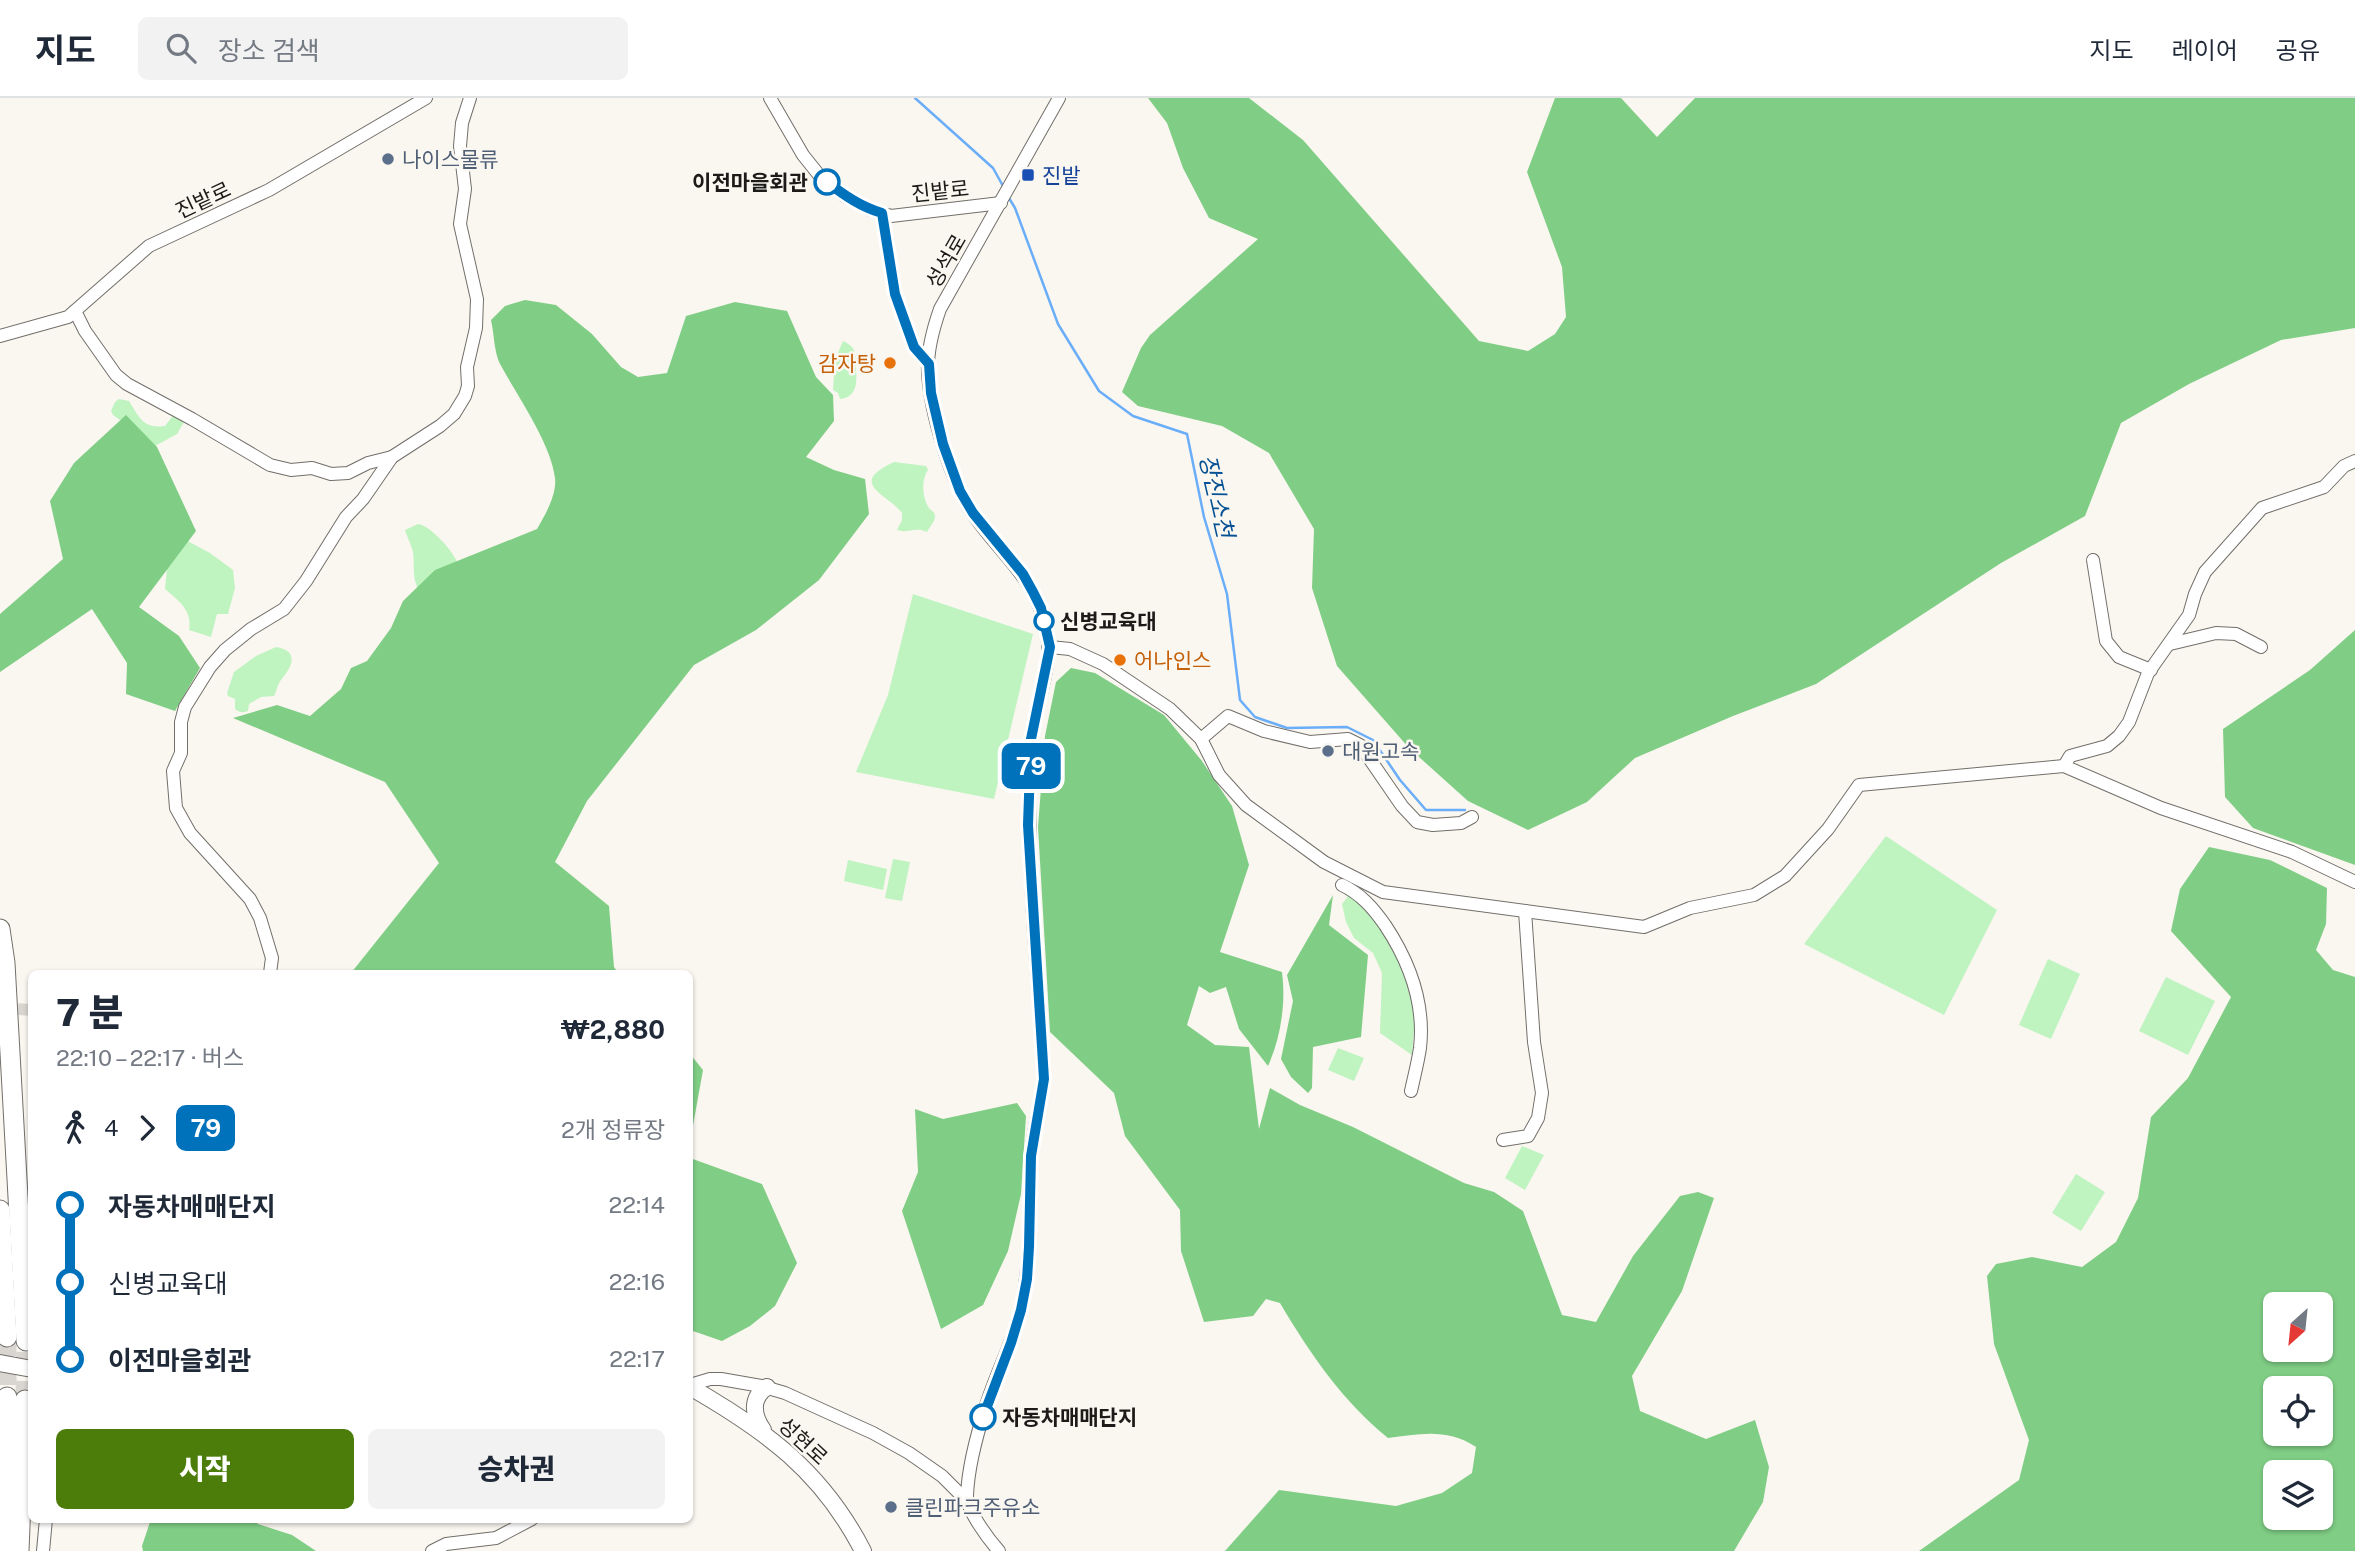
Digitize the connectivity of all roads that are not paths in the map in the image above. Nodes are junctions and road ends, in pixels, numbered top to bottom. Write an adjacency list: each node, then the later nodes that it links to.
1 (426, 98): 7 (street, 진밭로)
2 (470, 98): 10 (street)
3 (770, 98): 6 (street, 진밭로)
4 (1059, 98): 5 (street, 성석로)
5 (1002, 202): 6 (street, 진밭로); 9 (street, 성석로)
6 (882, 213): 9 (street)
7 (75, 311): 8 (street, 진밭로); 10 (street)
8 (0, 337)
9 (929, 364): 14 (street, 성석로)
10 (391, 457): 24 (street)
11 (2355, 461): 13 (street)
12 (2093, 560): 16 (street)
13 (2169, 644): 15 (street); 16 (street)
14 (1050, 647): 17 (street); 34 (street, 성석로)
15 (2261, 647)
16 (2151, 670): 18 (street)
17 (1200, 739): 19 (street); 22 (street)
18 (2063, 766): 20 (street); 22 (street)
19 (1472, 817)
20 (2355, 882)
21 (1342, 885): 25 (street)
22 (1525, 911): 26 (street)
23 (0, 929): 27 (highway)
24 (270, 970)
25 (1411, 1091)
26 (1503, 1140)
27 (0, 1210)
28 (0, 1363): 29 (main road)
29 (28, 1368)
30 (693, 1385): 31 (street)
31 (767, 1387): 33 (main road); 34 (street)
32 (693, 1388): 33 (main road, 성현로)
33 (767, 1435): 41 (main road, 성현로)
34 (966, 1500): 42 (street)
35 (46, 1523): 39 (street)
36 (524, 1523): 40 (street)
37 (2, 1551): 38 (highway)
38 (19, 1551)
39 (43, 1551)
40 (432, 1551)
41 (863, 1551)
42 (999, 1551)

